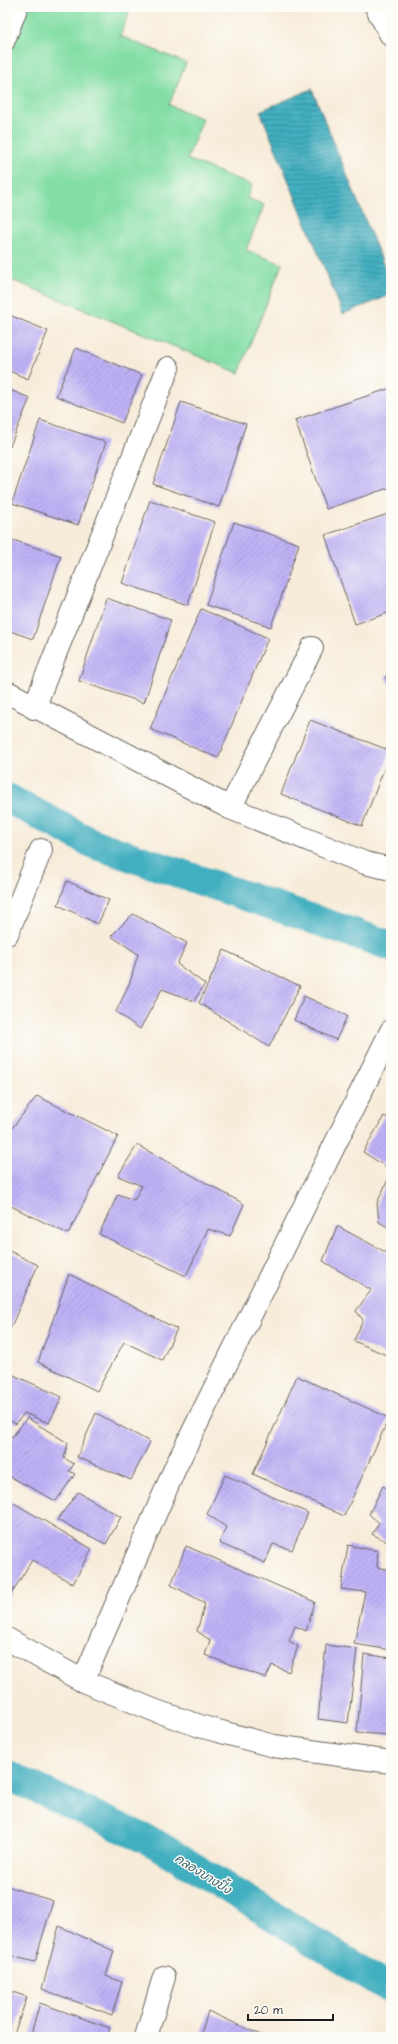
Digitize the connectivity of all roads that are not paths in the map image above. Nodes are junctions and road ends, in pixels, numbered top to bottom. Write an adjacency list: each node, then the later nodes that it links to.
1 (21, 7): 4 (lane)
2 (376, 7): 3 (street)
3 (391, 35)
4 (7, 43)
5 (168, 368): 8 (street)
6 (312, 648): 9 (street)
7 (7, 692): 8 (street)
8 (34, 708): 9 (street)
9 (230, 808): 11 (street)
10 (41, 850): 12 (street)
11 (391, 869)
12 (7, 934)
13 (391, 1031): 15 (street)
14 (7, 1639): 15 (street)
15 (83, 1681): 16 (street)
16 (391, 1762)
17 (164, 1978): 18 (street)
18 (146, 2037)

